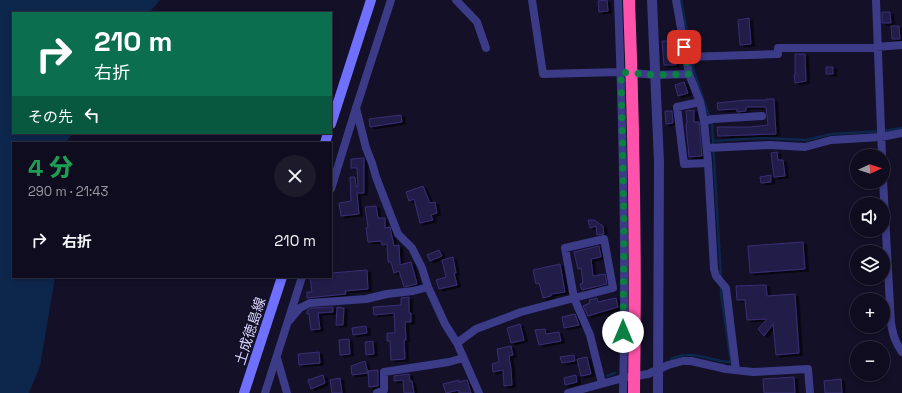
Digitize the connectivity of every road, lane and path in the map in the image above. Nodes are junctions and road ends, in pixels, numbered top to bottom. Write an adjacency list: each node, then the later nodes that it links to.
1 (371, 0): 21 (main road)
2 (392, 0): 18 (street)
3 (456, 0): 12 (street)
4 (532, 0): 14 (street)
5 (618, 0): 14 (street)
6 (629, 0): 49 (highway, bridge)
7 (652, 0): 16 (street)
8 (676, 0): 13 (street)
9 (876, 0): 11 (street)
10 (902, 45): 11 (street)
11 (878, 46): 13 (street); 22 (street)
12 (486, 48)
13 (690, 57): 15 (street)
14 (621, 72): 16 (street); 40 (street)
15 (689, 74): 16 (street); 17 (street)
16 (656, 75): 38 (street)
17 (700, 102): 20 (street); 26 (street)
18 (356, 108): 27 (street); 31 (street)
19 (762, 116): 20 (street)
20 (708, 120): 24 (street)
21 (332, 121)
22 (880, 133): 23 (street); 24 (street); 25 (street)
23 (902, 133)
24 (712, 148): 26 (street)
25 (881, 149)
26 (708, 163): 39 (street)
27 (332, 186)
28 (884, 189): 35 (street)
29 (282, 278): 42 (main road, 土成徳島線)
30 (302, 278): 33 (street)
31 (428, 287): 33 (street); 34 (street)
32 (574, 298): 32 (street); 34 (street); 41 (street)
33 (289, 321): 36 (street)
34 (457, 343): 37 (street)
35 (902, 352)
36 (277, 358): 43 (street); 44 (street)
37 (463, 358): 45 (street); 46 (street)
38 (659, 369): 39 (street); 40 (street); 50 (street)
39 (736, 370): 51 (street)
40 (623, 378): 41 (street); 48 (street)
41 (602, 384): 47 (street)
42 (244, 393)
43 (265, 393)
44 (287, 393)
45 (377, 393)
46 (479, 393)
47 (568, 393)
48 (623, 393)
49 (634, 393)
50 (658, 393)
51 (810, 393)

